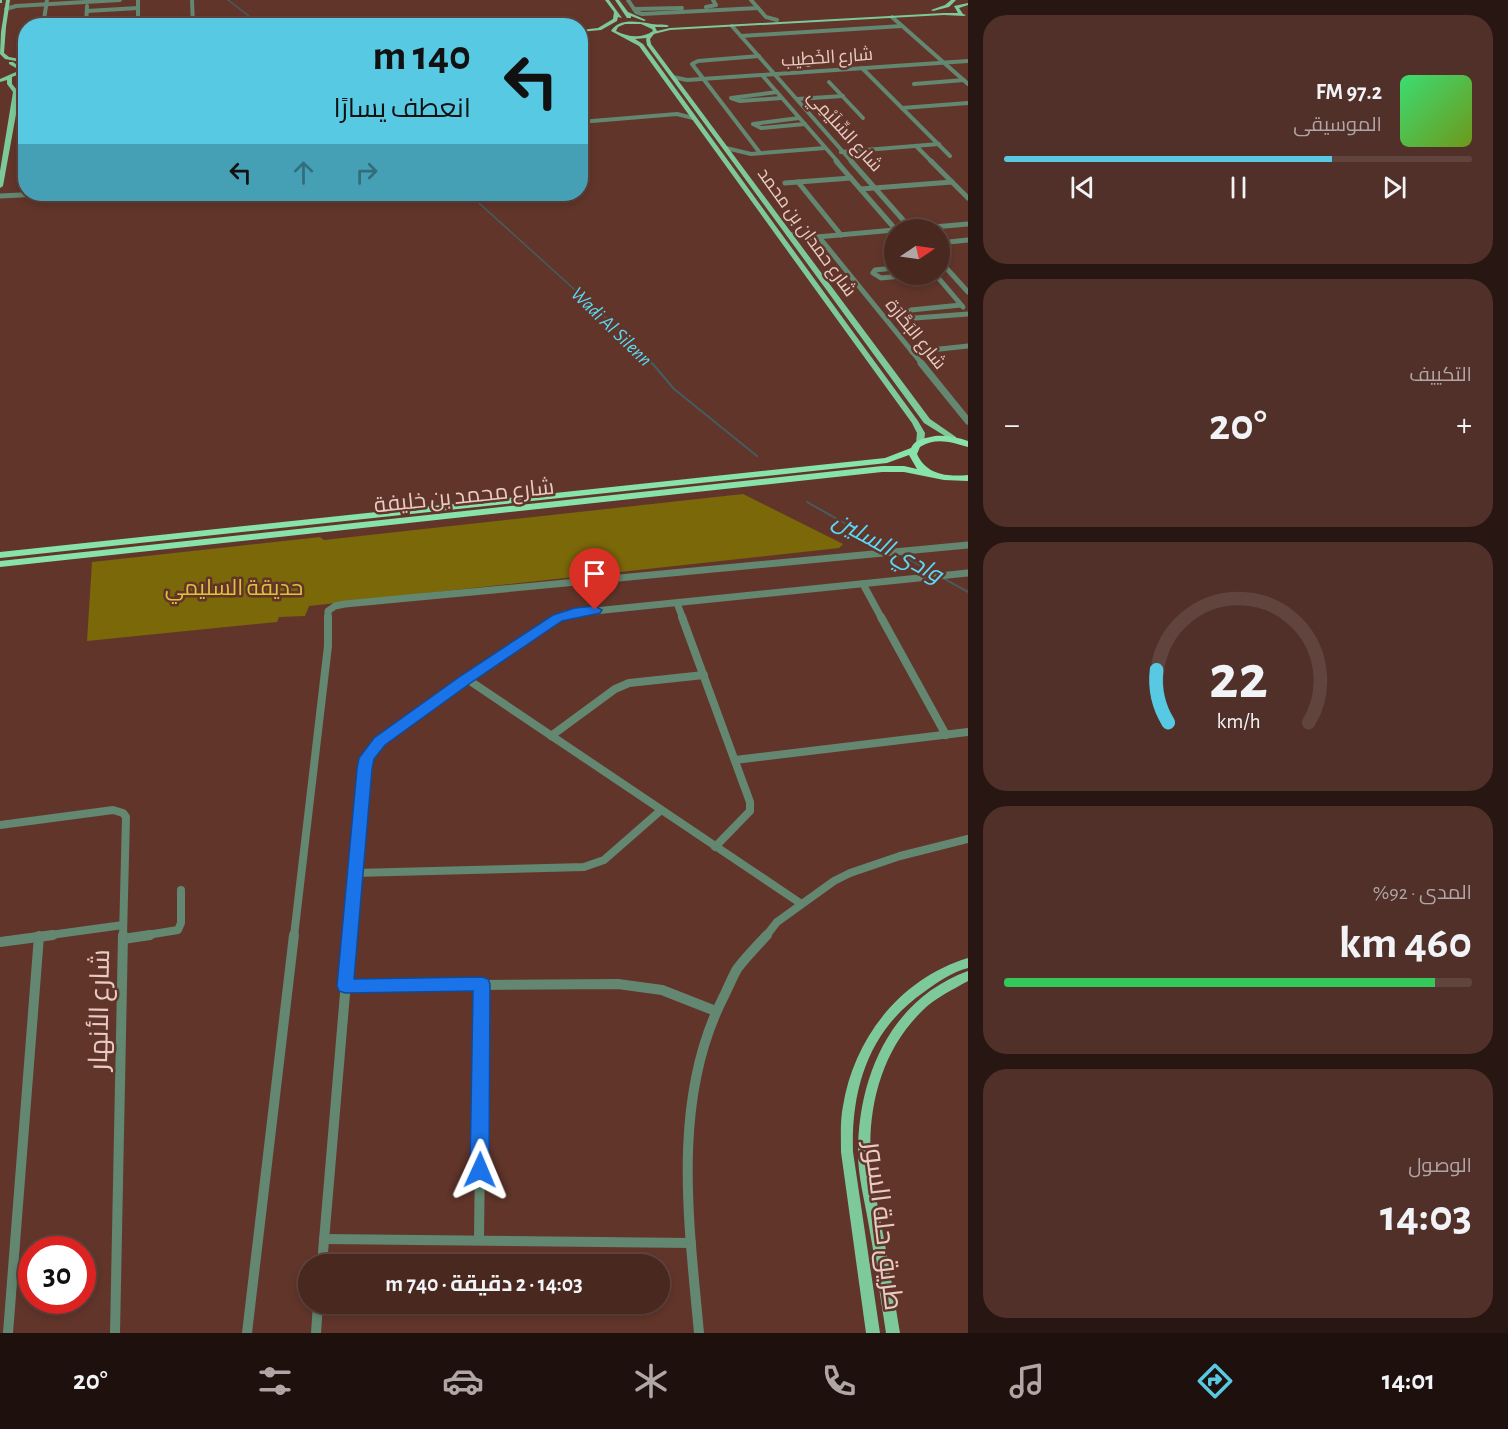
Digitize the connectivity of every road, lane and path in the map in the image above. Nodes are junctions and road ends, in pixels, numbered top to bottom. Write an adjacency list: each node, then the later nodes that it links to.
1 (120, 0): 10 (street)
2 (138, 0): 14 (street)
3 (192, 0): 25 (street)
4 (607, 0): 18 (main road)
5 (617, 0): 19 (main road)
6 (628, 0): 16 (street)
7 (713, 0): 16 (street)
8 (751, 0): 15 (street)
9 (47, 2): 10 (street); 12 (street); 22 (street)
10 (88, 2): 17 (street)
11 (957, 3): 13 (main road); 20 (main road); 26 (main road)
12 (4, 4): 33 (main road)
13 (968, 4)
14 (138, 8): 17 (street); 24 (street)
15 (758, 8): 16 (street); 26 (street)
16 (634, 9)
17 (87, 11): 23 (street)
18 (616, 13): 29 (main road); 34 (main road)
19 (627, 14): 27 (main road); 30 (main road)
20 (966, 16): 21 (main road)
21 (891, 17): 31 (main road); 32 (street)
22 (44, 18)
23 (87, 18)
24 (138, 18)
25 (193, 18)
26 (764, 19): 30 (main road)
27 (642, 23): 28 (main road); 29 (main road)
28 (649, 25): 30 (main road); 37 (main road)
29 (615, 26): 35 (main road); 38 (main road, شارع حمدان بن محمد)
30 (682, 26)
31 (732, 26): 37 (main road); 39 (street, شارع السِّلَيْمِي)
32 (902, 26): 39 (street); 45 (street)
33 (4, 27): 40 (main road); 43 (main road)
34 (588, 30)
35 (588, 31)
36 (588, 33): 38 (main road)
37 (653, 34): 38 (main road); 54 (main road, شارع حمدان بن محمد)
38 (625, 36): 73 (main road, شارع حمدان بن محمد)
39 (741, 36): 41 (street, شارع السِّلَيْمِي)
40 (0, 46)
41 (759, 57): 51 (street, شارع السِّلَيْمِي); 56 (street)
42 (1, 61): 46 (main road)
43 (18, 61)
44 (968, 61): 45 (street, شارع الخَطِيب)
45 (943, 62): 49 (street, شارع الخَطِيب); 60 (street)
46 (11, 63): 47 (main road); 48 (main road)
47 (18, 63)
48 (18, 68)
49 (862, 68): 51 (street, شارع الخَطِيب); 72 (street)
50 (18, 71): 52 (main road)
51 (774, 74): 53 (street, شارع الخَطِيب); 68 (street, شارع السِّلَيْمِي)
52 (16, 75): 55 (main road)
53 (762, 75): 56 (street, شارع الخَطِيب); 63 (street, شارع السِّلَيْمِي)
54 (674, 77): 57 (street, شارع الخَطِيب); 62 (main road, شارع حمدان بن محمد)
55 (10, 78): 58 (main road); 67 (main road)
56 (703, 79): 57 (street, شارع الخَطِيب); 81 (street)
57 (687, 80): 62 (street, شارع الخَطِيب)
58 (0, 81)
59 (829, 82): 65 (street)
60 (967, 82): 61 (street)
61 (914, 84)
62 (679, 85): 84 (main road, شارع حمدان بن محمد)
63 (777, 92): 66 (street, شارع السِّلَيْمِي); 66 (street, شارع السِّلَيْمِي)
64 (18, 93): 67 (main road)
65 (843, 96): 68 (street); 77 (street)
66 (781, 98): 71 (street, شارع السِّلَيْمِي)
67 (16, 99): 91 (main road)
68 (797, 99): 70 (street, شارع السِّلَيْمِي)
69 (968, 103): 72 (street)
70 (803, 106): 71 (street); 86 (street, شارع السِّلَيْمِي)
71 (790, 107): 76 (street, شارع السِّلَيْمِي)
72 (902, 108): 82 (street)
73 (687, 110): 74 (street); 75 (main road, شارع حمدان بن محمد)
74 (677, 114): 75 (street); 78 (street)
75 (693, 118): 127 (main road, شارع حمدان بن محمد)
76 (799, 118): 79 (street, شارع السِّلَيْمِي); 80 (street)
77 (864, 118)
78 (588, 121)
79 (805, 124): 80 (street); 85 (street, شارع السِّلَيْمِي)
80 (753, 125): 81 (street)
81 (739, 126): 87 (street)
82 (939, 144): 83 (street); 89 (street)
83 (916, 146): 86 (street); 94 (street)
84 (726, 148): 88 (street); 90 (main road, شارع حمدان بن محمد)
85 (827, 150): 86 (street); 87 (street); 92 (street, شارع السِّلَيْمِي)
86 (843, 151): 97 (street, شارع السِّلَيْمِي)
87 (760, 153): 88 (street)
88 (751, 154): 90 (street)
89 (950, 156)
90 (737, 163): 107 (main road, شارع حمدان بن محمد)
91 (1, 176): 96 (main road)
92 (851, 178): 93 (street); 98 (street, شارع السِّلَيْمِي)
93 (798, 182): 95 (street); 108 (street)
94 (952, 182): 97 (street); 101 (street)
95 (785, 183)
96 (0, 186)
97 (876, 188): 98 (street); 103 (street, شارع السِّلَيْمِي)
98 (861, 189): 102 (street, شارع السِّلَيْمِي)
99 (18, 195): 100 (street)
100 (0, 196)
101 (968, 198)
102 (887, 219)
103 (903, 219)
104 (968, 224): 105 (street)
105 (950, 226)
106 (884, 231): 108 (street)
107 (789, 234): 110 (street); 113 (main road, شارع حمدان بن محمد)
108 (841, 235): 109 (street)
109 (819, 237): 110 (street); 123 (street, شارع البَحَّارَة)
110 (806, 238): 113 (street)
111 (968, 240): 112 (street)
112 (950, 242)
113 (797, 244): 125 (main road, شارع حمدان بن محمد)
114 (884, 269): 116 (street)
115 (950, 272): 119 (street)
116 (884, 278)
117 (944, 285): 118 (street)
118 (947, 289): 119 (street); 120 (street)
119 (966, 290)
120 (961, 305): 121 (street); 121 (street)
121 (968, 313)
122 (968, 346): 123 (street)
123 (912, 352): 124 (street, شارع البَحَّارَة)
124 (968, 421)
125 (953, 439): 126 (highway); 127 (highway, شارع محمد بن خليفة)
126 (968, 444)
127 (917, 446): 128 (highway); 131 (highway, شارع محمد بن خليفة)
128 (931, 474): 129 (highway, شارع محمد بن خليفة); 132 (highway, شارع محمد بن خليفة)
129 (968, 478)
130 (968, 545): 165 (street)
131 (0, 555)
132 (3, 565)
133 (968, 573): 134 (street)
134 (863, 584): 135 (street); 139 (street)
135 (677, 603): 136 (street); 137 (street)
136 (704, 675): 140 (street); 141 (street)
137 (467, 679): 140 (street); 146 (street)
138 (968, 732): 139 (street)
139 (946, 735): 141 (street)
140 (551, 736): 142 (street)
141 (735, 760): 145 (street)
142 (660, 811): 145 (street); 146 (street)
143 (0, 825): 149 (street, شارع الأنهار)
144 (968, 839): 148 (street)
145 (715, 847): 148 (street)
146 (354, 873): 156 (street)
147 (181, 891): 151 (street)
148 (800, 903): 157 (street)
149 (123, 925): 150 (street); 151 (street, شارع الأنهار)
150 (39, 936): 152 (street); 163 (street)
151 (123, 939): 164 (street, شارع الأنهار)
152 (0, 942)
153 (968, 963): 168 (main road, طريق حلة السور)
154 (968, 976): 169 (main road, طريق حلة السور)
155 (482, 984): 156 (street); 157 (street); 159 (street)
156 (345, 986): 158 (street)
157 (713, 1010): 160 (street)
158 (324, 1239): 159 (street); 161 (street)
159 (479, 1239): 160 (street)
160 (691, 1243): 167 (street)
161 (323, 1254)
162 (317, 1314): 166 (street)
163 (8, 1333)
164 (115, 1333)
165 (247, 1333)
166 (316, 1333)
167 (699, 1333)
168 (873, 1333)
169 (893, 1333)

